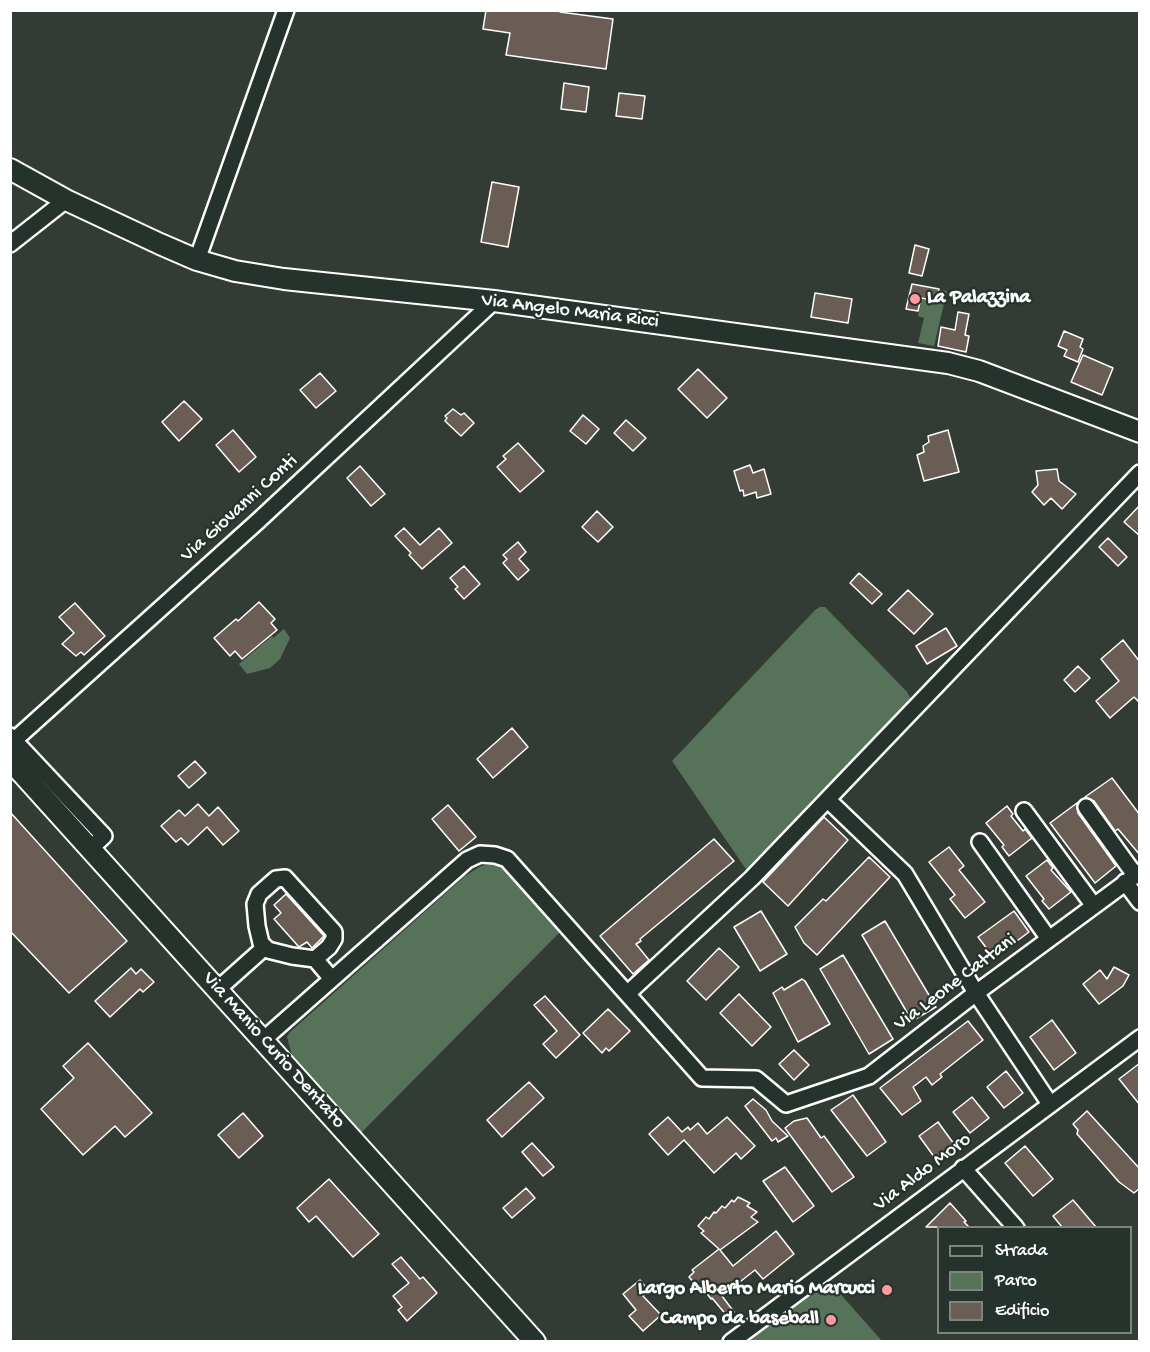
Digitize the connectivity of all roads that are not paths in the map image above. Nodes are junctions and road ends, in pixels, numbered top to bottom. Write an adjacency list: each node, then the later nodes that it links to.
1 (286, 10): 5 (street)
2 (10, 169): 3 (main road, Via Angelo Maria Ricci)
3 (66, 200): 4 (street); 5 (main road, Via Angelo Maria Ricci)
4 (10, 244)
5 (197, 260): 6 (main road, Via Angelo Maria Ricci)
6 (494, 301): 7 (main road, Via Angelo Maria Ricci); 9 (street, Via Giovanni Conti)
7 (1140, 432)
8 (1140, 473): 11 (street)
9 (12, 740): 15 (street)
10 (10, 760): 15 (main road, Via Manio Curio Dentato)
11 (828, 800): 24 (street); 25 (street)
12 (1086, 807): 16 (street)
13 (1024, 811): 18 (street)
14 (980, 842): 19 (street)
15 (90, 849): 23 (main road, Via Manio Curio Dentato)
16 (1133, 876): 17 (street); 18 (street, Via Leone Cattani)
17 (1140, 902)
18 (1094, 906): 19 (street, Via Leone Cattani)
19 (1049, 939): 24 (street, Via Leone Cattani)
20 (265, 947): 21 (street); 21 (street); 23 (street)
21 (315, 958): 22 (street)
22 (332, 979): 25 (street); 27 (street)
23 (218, 989): 27 (main road, Via Manio Curio Dentato)
24 (976, 993): 25 (street, Via Leone Cattani); 28 (street)
25 (627, 994)
26 (1140, 1038): 28 (street, Via Aldo Moro)
27 (263, 1040): 31 (main road, Via Manio Curio Dentato)
28 (1050, 1104): 29 (street, Via Aldo Moro)
29 (963, 1168): 30 (street); 32 (street, Via Aldo Moro)
30 (1015, 1226)
31 (535, 1341)
32 (731, 1341)

